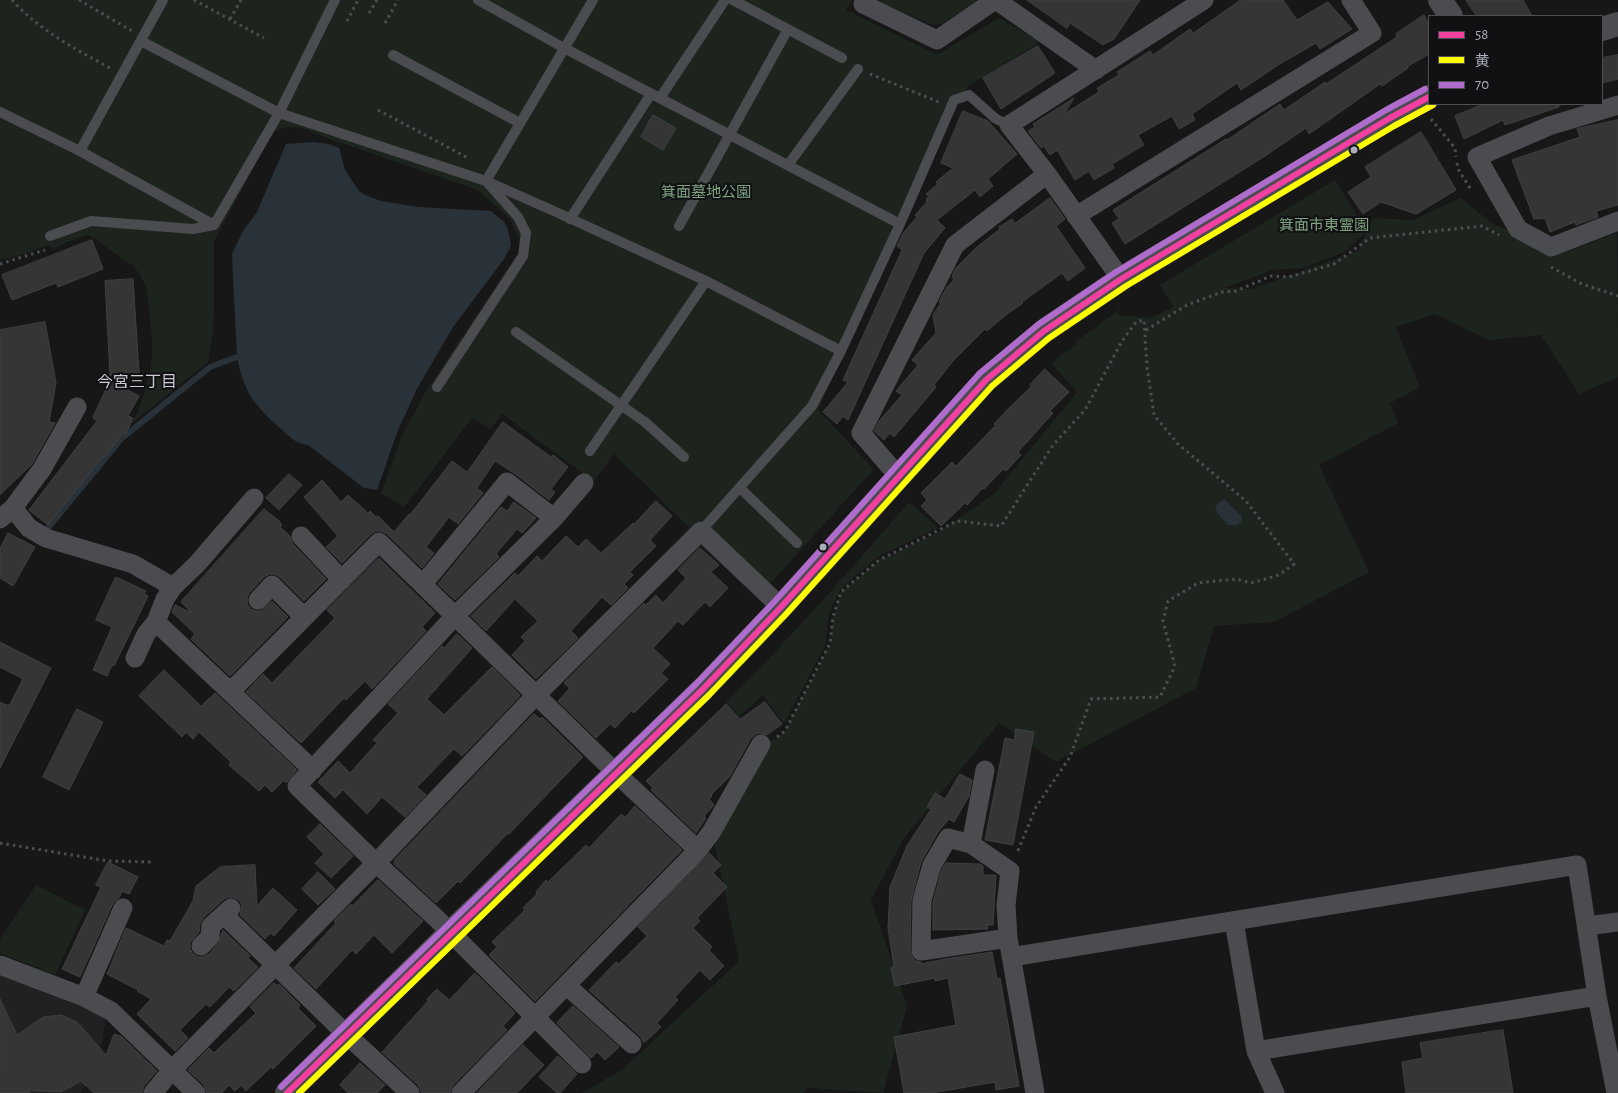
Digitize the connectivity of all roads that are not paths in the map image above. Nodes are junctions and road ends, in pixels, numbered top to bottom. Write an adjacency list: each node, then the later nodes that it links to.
1 (163, 0): 16 (lane)
2 (335, 0): 26 (lane)
3 (478, 0): 17 (lane)
4 (593, 0): 17 (lane)
5 (725, 0): 22 (lane)
6 (733, 0): 14 (lane)
7 (866, 0): 8 (street)
8 (996, 0): 21 (street)
9 (1351, 0): 34 (street)
10 (1440, 0): 12 (street)
11 (1199, 1): 21 (street)
12 (1450, 15)
13 (1618, 24): 15 (street)
14 (788, 29): 19 (lane); 29 (lane)
15 (1603, 29)
16 (142, 39): 26 (lane); 30 (lane)
17 (564, 48): 22 (lane); 27 (lane)
18 (393, 55): 27 (lane)
19 (842, 58)
20 (858, 69): 31 (lane)
21 (1096, 70): 28 (street)
22 (656, 96): 29 (lane); 35 (lane)
23 (1428, 98): 41 (street)
24 (1618, 105): 36 (street)
25 (0, 112): 30 (lane)
26 (279, 113): 33 (lane); 38 (lane)
27 (520, 123): 33 (lane)
28 (1009, 125): 32 (street); 37 (lane)
29 (730, 135): 31 (lane); 39 (lane)
30 (80, 151): 38 (lane)
31 (788, 165): 37 (lane)
32 (1047, 174): 34 (street); 50 (street)
33 (486, 181): 35 (lane); 45 (lane)
34 (1076, 216): 41 (street)
35 (570, 218): 42 (lane)
36 (1618, 221)
37 (900, 224): 44 (lane)
38 (214, 225): 40 (lane)
39 (679, 226)
40 (50, 236)
41 (1121, 279): 50 (street)
42 (706, 281): 44 (lane); 46 (lane)
43 (516, 332): 46 (lane)
44 (841, 351): 52 (lane)
45 (437, 387)
46 (622, 404): 48 (lane); 49 (lane)
47 (77, 407): 54 (street)
48 (590, 451)
49 (684, 457)
50 (899, 477): 63 (street)
51 (584, 483): 55 (street)
52 (740, 488): 56 (lane); 58 (lane)
53 (254, 498): 61 (street)
54 (6, 514): 61 (street)
55 (554, 518): 60 (street); 64 (street)
56 (701, 531): 63 (street); 69 (street)
57 (301, 536): 59 (street)
58 (797, 543)
59 (342, 580): 60 (street); 65 (street)
60 (423, 584): 64 (street)
61 (173, 587): 66 (street)
62 (258, 600): 65 (street)
63 (781, 607): 73 (street)
64 (454, 616): 69 (street); 71 (street)
65 (304, 617): 68 (street)
66 (156, 622): 67 (street); 68 (street)
67 (135, 658)
68 (231, 691): 71 (street)
69 (536, 695): 73 (street); 76 (street)
70 (761, 744): 75 (street)
71 (313, 770): 76 (street)
72 (985, 770): 74 (street)
73 (616, 773): 75 (street); 81 (street)
74 (971, 844): 82 (street); 82 (street)
75 (698, 850): 87 (street)
76 (376, 862): 81 (street); 86 (street)
77 (123, 908): 89 (street)
78 (1234, 921): 80 (street); 84 (street); 94 (street)
79 (1618, 922): 80 (street)
80 (1586, 926): 88 (street)
81 (450, 932): 90 (street); 92 (street)
82 (1008, 938): 84 (street)
83 (201, 946): 86 (street)
84 (1011, 957): 102 (street)
85 (0, 965): 89 (street)
86 (276, 965): 92 (street); 96 (street)
87 (566, 985): 90 (street); 93 (street)
88 (1597, 996): 91 (street); 94 (street)
89 (84, 997): 96 (street)
90 (535, 1017): 95 (street); 101 (street)
91 (1610, 1018): 104 (street)
92 (347, 1035): 99 (street); 100 (street)
93 (632, 1044)
94 (1256, 1052): 103 (street)
95 (582, 1064)
96 (172, 1070): 97 (street); 98 (street)
97 (153, 1093)
98 (196, 1093)
99 (287, 1093)
100 (410, 1093)
101 (461, 1093)
102 (1035, 1093)
103 (1275, 1093)
104 (1616, 1093)

